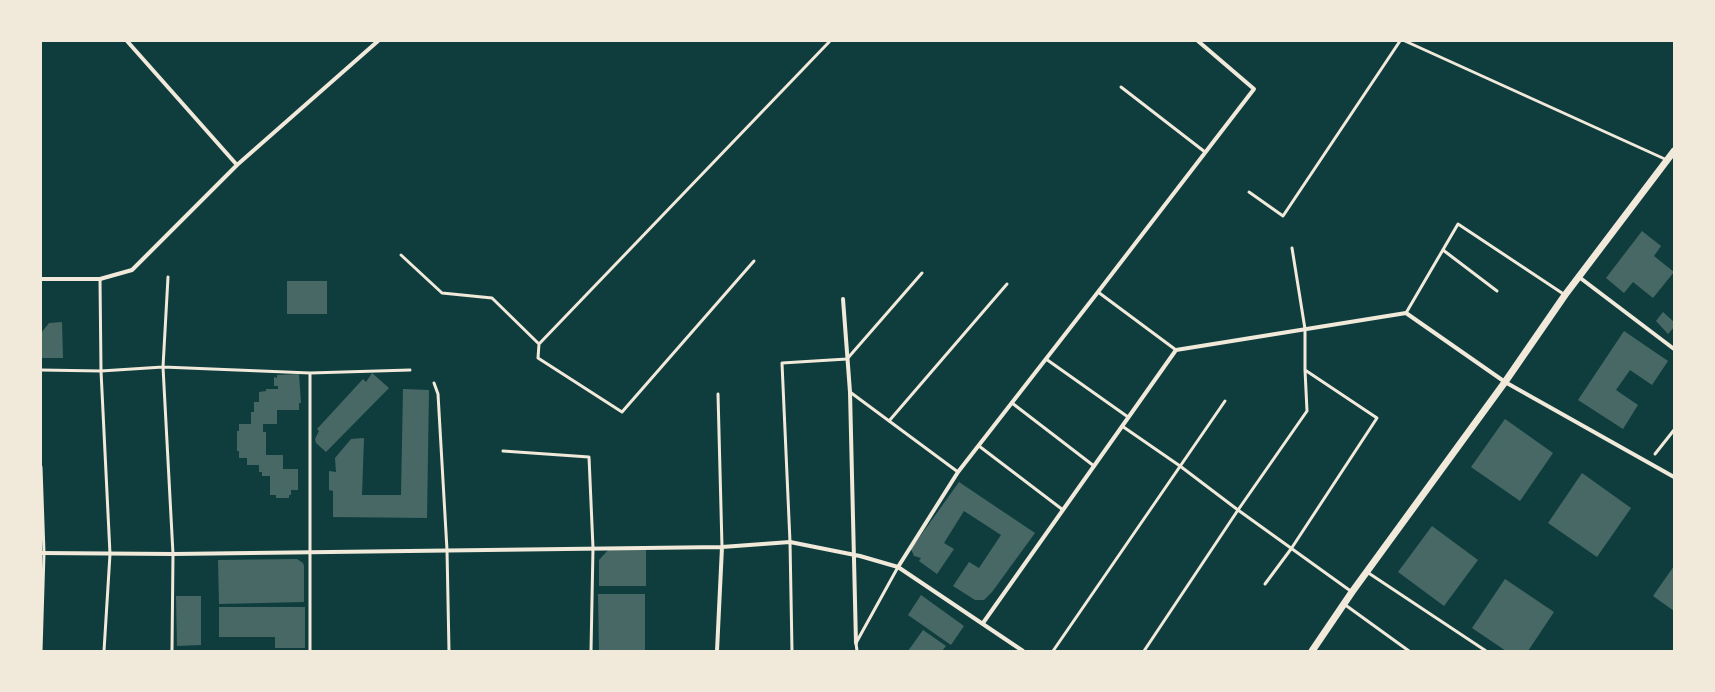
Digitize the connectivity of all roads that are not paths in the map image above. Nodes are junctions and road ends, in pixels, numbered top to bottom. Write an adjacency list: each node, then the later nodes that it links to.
1 (127, 41): 11 (street)
2 (378, 41): 11 (street)
3 (830, 41): 29 (lane)
4 (1198, 41): 9 (street)
5 (1400, 41): 12 (lane)
6 (1405, 41): 10 (lane)
7 (1121, 87): 9 (lane)
8 (1674, 151): 10 (street)
9 (1205, 152): 24 (street)
10 (1667, 160): 19 (street)
11 (237, 165): 21 (street)
12 (1249, 192)
13 (1292, 248): 28 (lane)
14 (1443, 250): 23 (lane); 25 (lane); 27 (lane)
15 (402, 255): 29 (lane)
16 (754, 261): 29 (lane)
17 (922, 273): 33 (lane)
18 (168, 277): 34 (lane)
19 (1579, 277): 25 (street); 30 (street)
20 (41, 279): 21 (street)
21 (100, 279): 38 (lane)
22 (1007, 284): 47 (lane)
23 (1497, 291)
24 (1098, 292): 31 (lane); 32 (street)
25 (1565, 295): 40 (street)
26 (843, 299): 33 (street)
27 (1406, 312): 28 (street); 40 (street)
28 (1305, 329): 31 (street); 37 (lane)
29 (539, 344)
30 (1674, 349)
31 (1176, 350): 46 (street)
32 (1046, 359): 45 (street); 46 (lane)
33 (847, 360): 42 (street); 60 (lane)
34 (163, 367): 38 (lane); 39 (lane); 68 (lane)
35 (41, 370): 38 (lane)
36 (410, 370): 39 (lane)
37 (1305, 370): 59 (lane); 63 (lane)
38 (101, 371): 67 (lane)
39 (310, 373): 65 (lane)
40 (1505, 382): 57 (street); 71 (street)
41 (434, 383): 64 (lane)
42 (850, 392): 47 (lane); 69 (street)
43 (718, 394): 61 (lane)
44 (1225, 401): 54 (lane)
45 (1012, 402): 50 (street); 53 (lane)
46 (1128, 417): 48 (street)
47 (890, 421): 56 (lane)
48 (1122, 426): 53 (street); 54 (lane)
49 (1674, 430): 52 (lane)
50 (979, 446): 56 (street); 58 (lane)
51 (503, 452): 62 (lane)
52 (1655, 454)
53 (1094, 466): 58 (street)
54 (1180, 466): 59 (lane); 87 (lane)
55 (41, 467): 66 (lane)
56 (958, 472): 70 (street)
57 (1674, 477)
58 (1063, 510): 75 (street)
59 (1238, 510): 63 (lane); 88 (lane)
60 (790, 542): 61 (street); 69 (street); 84 (lane)
61 (722, 547): 62 (street); 83 (street)
62 (594, 548): 64 (street); 82 (lane)
63 (1291, 549): 72 (lane); 73 (lane)
64 (446, 550): 65 (street); 81 (lane)
65 (311, 551): 68 (street); 80 (lane)
66 (43, 553): 67 (street); 77 (lane)
67 (110, 554): 68 (street); 78 (lane)
68 (173, 554): 79 (lane)
69 (853, 555): 70 (street); 76 (street)
70 (898, 567): 75 (street); 76 (lane)
71 (1367, 572): 73 (street); 91 (lane)
72 (1265, 584)
73 (1352, 592): 74 (street)
74 (1344, 604): 89 (street); 90 (lane)
75 (983, 623): 86 (street)
76 (856, 643): 85 (lane)
77 (41, 651)
78 (104, 651)
79 (172, 651)
80 (310, 651)
81 (449, 651)
82 (591, 651)
83 (717, 651)
84 (792, 651)
85 (857, 651)
86 (1023, 651)
87 (1052, 651)
88 (1144, 651)
89 (1312, 651)
90 (1408, 651)
91 (1486, 651)

